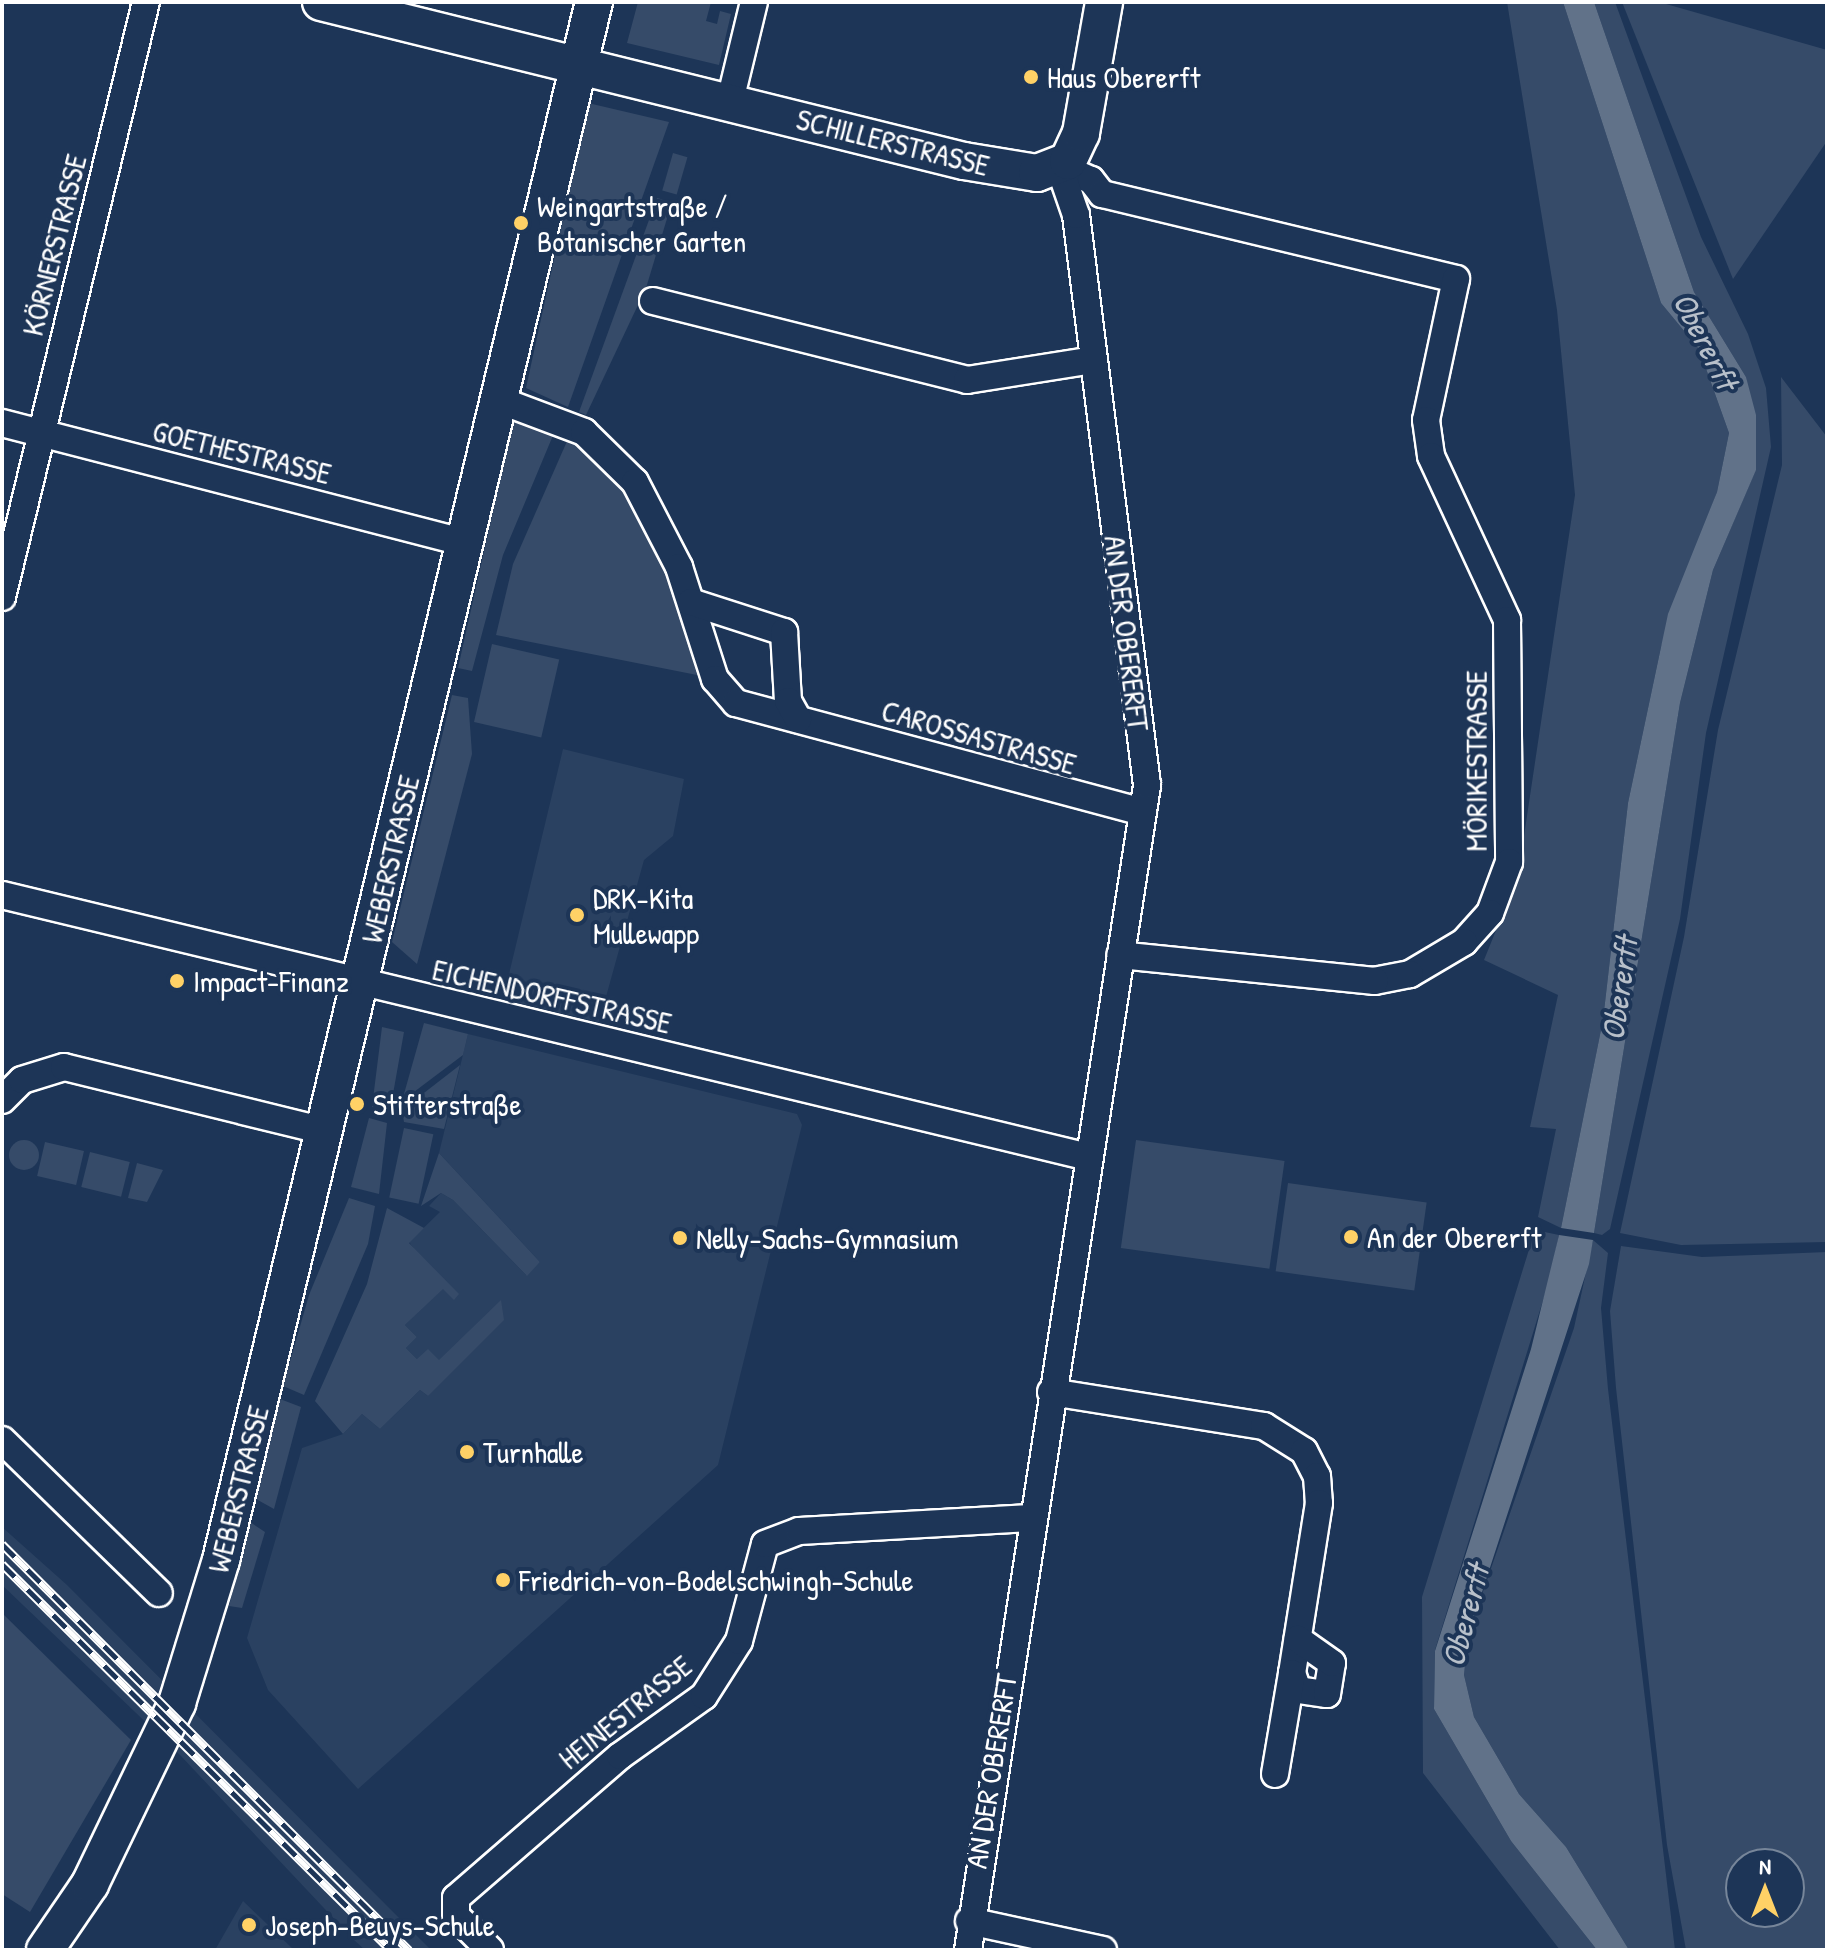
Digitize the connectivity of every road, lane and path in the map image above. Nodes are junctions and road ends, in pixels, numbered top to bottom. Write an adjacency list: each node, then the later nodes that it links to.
1 (146, 2): 15 (street, KÖRNERSTRASSE)
2 (321, 2): 6 (main road, SCHILLERSTRASSE)
3 (594, 2): 6 (main road, WEBERSTRASSE)
4 (754, 2): 7 (street)
5 (1104, 2): 8 (main road)
6 (580, 65): 7 (main road, SCHILLERSTRASSE); 13 (main road, WEBERSTRASSE)
7 (730, 101): 8 (main road, SCHILLERSTRASSE)
8 (1059, 166): 9 (street); 10 (street, AN DER OBERERFT)
9 (1102, 194): 10 (street); 22 (street, MÖRIKESTRASSE)
10 (1076, 215): 12 (street, AN DER OBERERFT)
11 (653, 301): 12 (street)
12 (1093, 360): 20 (street, AN DER OBERERFT)
13 (499, 400): 16 (main road, WEBERSTRASSE); 18 (street, CAROSSASTRASSE)
14 (2, 423): 15 (street, GOETHESTRASSE)
15 (41, 433): 16 (street, GOETHESTRASSE); 17 (street, KÖRNERSTRASSE)
16 (466, 543): 23 (main road, WEBERSTRASSE)
17 (2, 597)
18 (691, 602): 19 (street, CAROSSASTRASSE); 19 (street)
19 (798, 719): 20 (street, CAROSSASTRASSE)
20 (1143, 812): 22 (street, AN DER OBERERFT)
21 (2, 895): 23 (street, EICHENDORFFSTRASSE)
22 (1120, 955): 26 (street, AN DER OBERERFT)
23 (361, 983): 25 (main road, WEBERSTRASSE); 26 (street, EICHENDORFFSTRASSE)
24 (2, 1100): 25 (street)
25 (325, 1131): 35 (main road, WEBERSTRASSE)
26 (1088, 1157): 27 (street, AN DER OBERERFT)
27 (1051, 1392): 29 (street, AN DER OBERERFT); 31 (street)
28 (2, 1440): 30 (street)
29 (1031, 1518): 34 (street, AN DER OBERERFT); 36 (street, HEINESTRASSE)
30 (159, 1593)
31 (1298, 1639): 32 (street); 32 (street)
32 (1292, 1673): 33 (street)
33 (1275, 1774)
34 (969, 1921): 37 (street, AN DER OBERERFT); 38 (street)
35 (45, 1950)
36 (490, 1950)
37 (968, 1950)
38 (1103, 1950)

